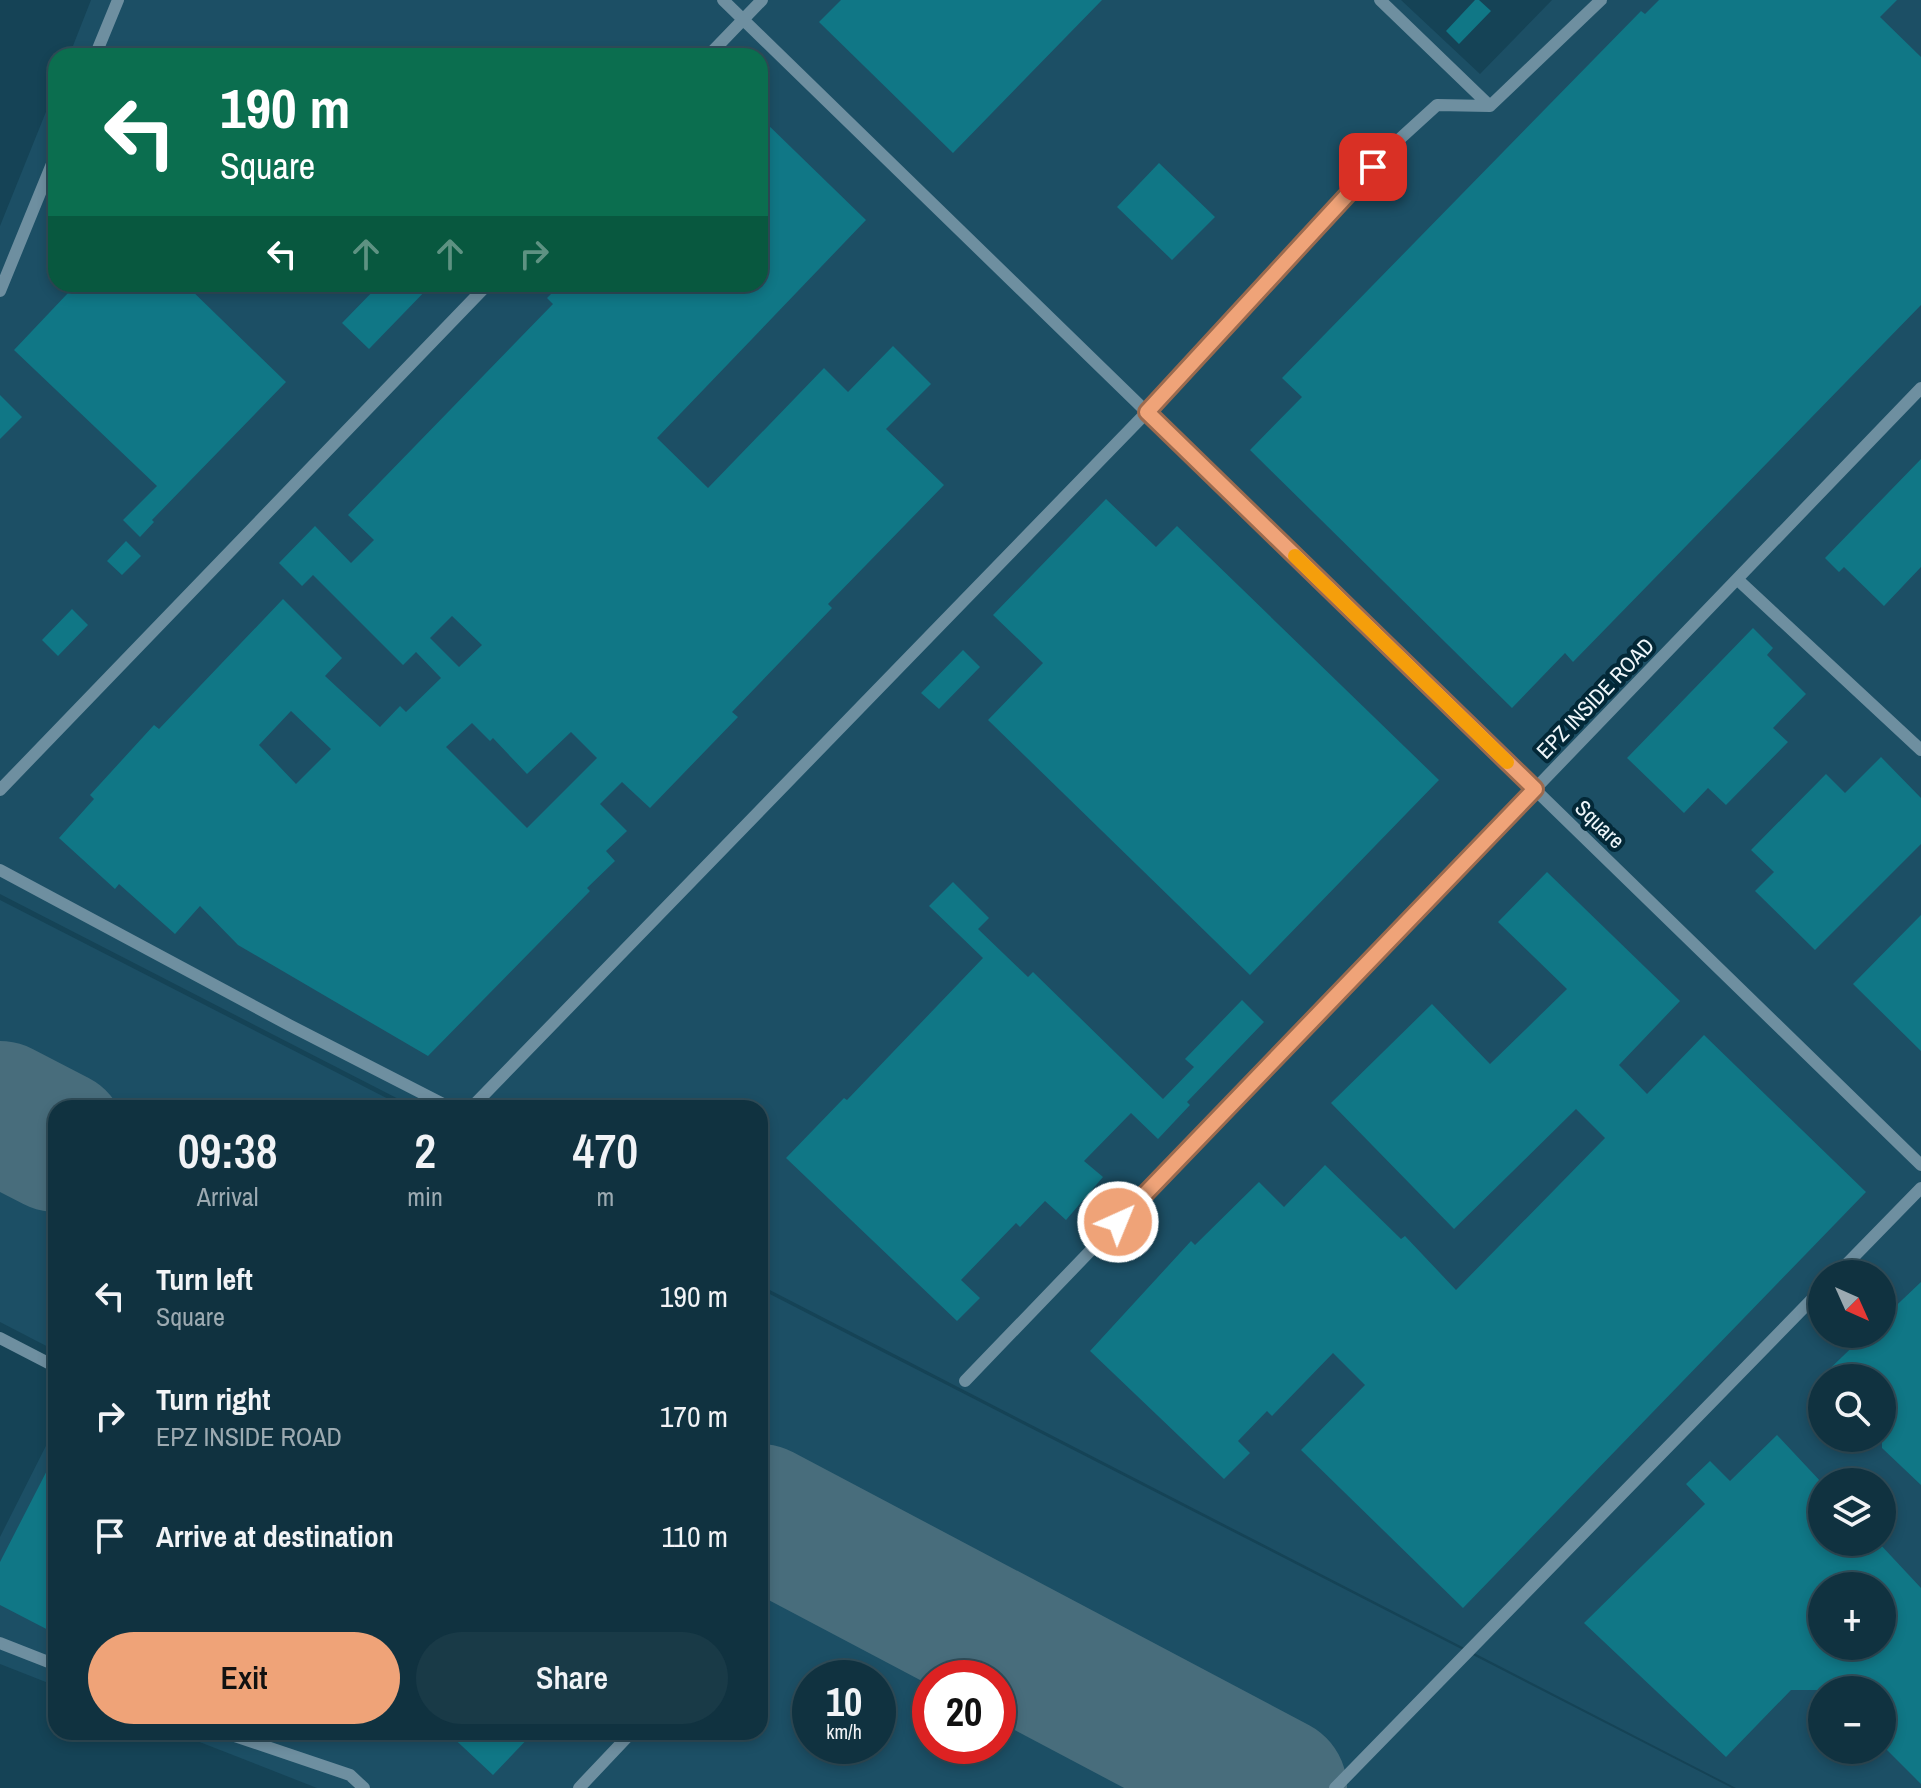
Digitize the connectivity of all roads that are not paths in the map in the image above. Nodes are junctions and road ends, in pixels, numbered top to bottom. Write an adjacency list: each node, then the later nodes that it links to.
1 (118, 0): 7 (lane)
2 (723, 0): 6 (lane, Square)
3 (762, 0): 6 (lane)
4 (1380, 0): 9 (lane)
5 (1601, 0): 9 (lane)
6 (743, 20): 8 (lane); 14 (lane, Square)
7 (98, 48)
8 (716, 48)
9 (1490, 106): 14 (lane)
10 (48, 174): 11 (lane)
11 (0, 291)
12 (480, 292): 18 (lane)
13 (1921, 388): 15 (lane, EPZ INSIDE ROAD)
14 (1147, 412): 17 (lane, Square); 21 (lane)
15 (1737, 579): 16 (lane); 17 (lane, EPZ INSIDE ROAD)
16 (1921, 750)
17 (1535, 789): 22 (lane, Square); 28 (lane, EPZ INSIDE ROAD)
18 (0, 790)
19 (0, 870): 20 (lane)
20 (435, 1100)
21 (479, 1100)
22 (1921, 1165)
23 (1921, 1188): 24 (lane)
24 (1851, 1260)
25 (1808, 1303): 35 (lane)
26 (0, 1338): 27 (lane)
27 (48, 1363)
28 (965, 1381)
29 (0, 1643): 30 (lane)
30 (48, 1662)
31 (247, 1740): 33 (lane)
32 (624, 1740): 34 (lane)
33 (364, 1788)
34 (579, 1788)
35 (1335, 1788)

